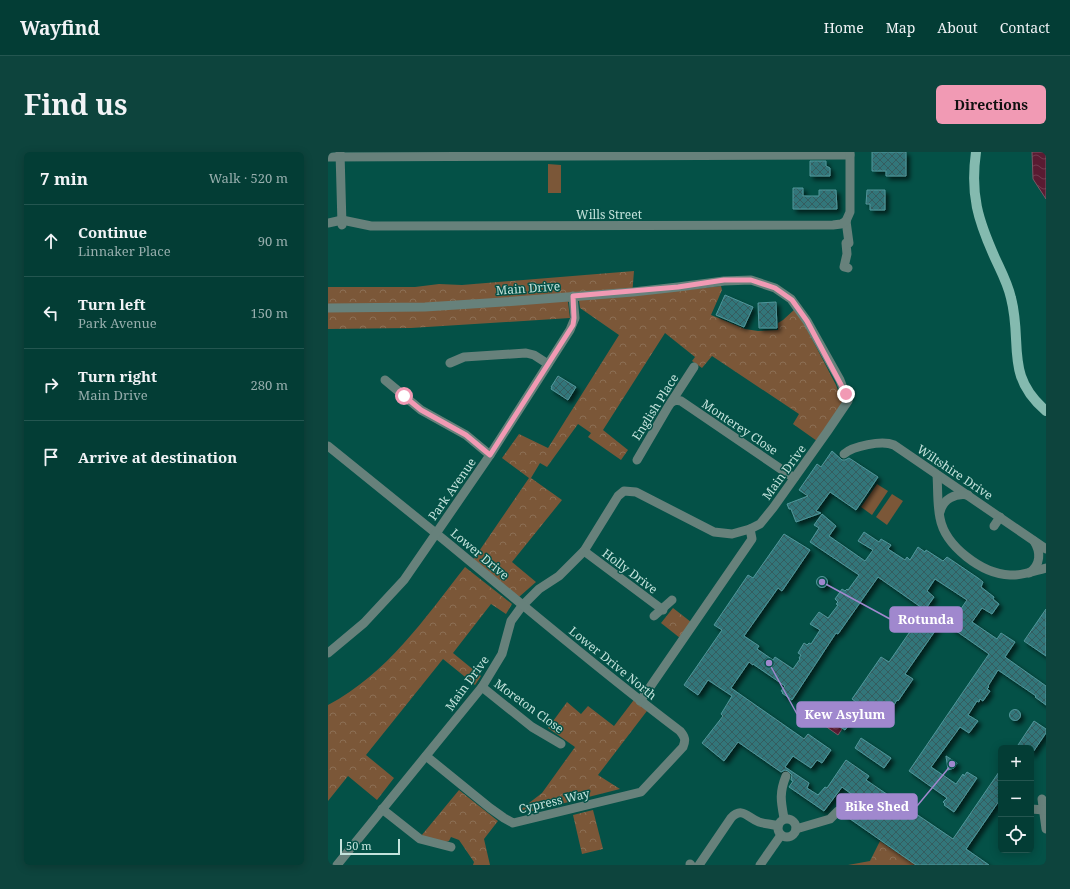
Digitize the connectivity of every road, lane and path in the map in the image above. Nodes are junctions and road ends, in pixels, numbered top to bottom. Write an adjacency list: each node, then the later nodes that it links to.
1 (976, 152): 17 (main road)
2 (340, 154): 3 (street); 4 (street); 7 (street)
3 (850, 154): 5 (street)
4 (328, 157)
5 (846, 221): 7 (street, Wills Street); 9 (street)
6 (328, 222): 7 (street, Wills Street)
7 (342, 223): 8 (street, Wills Street)
8 (328, 228)
9 (848, 268)
10 (573, 296): 11 (street, Main Drive); 13 (street, Park Avenue); 23 (street, Main Drive)
11 (328, 308)
12 (450, 363): 13 (street)
13 (548, 364): 20 (street, Park Avenue)
14 (694, 367): 16 (street, English Place)
15 (385, 380): 20 (street)
16 (672, 402): 21 (street, English Place); 23 (street, Monterey Close)
17 (1046, 411)
18 (328, 446): 29 (street, Lower Drive)
19 (844, 454): 22 (street, Wiltshire Drive)
20 (490, 455): 29 (street, Park Avenue)
21 (637, 460)
22 (937, 475): 24 (street, Wiltshire Drive); 26 (street)
23 (794, 478): 28 (street, Main Drive)
24 (968, 495): 25 (street, Wiltshire Drive); 26 (street)
25 (1000, 517): 27 (street); 30 (street, Wiltshire Drive)
26 (940, 518): 34 (street)
27 (994, 526)
28 (750, 529): 32 (street, Main Drive); 41 (street)
29 (436, 533): 36 (street, Lower Drive); 39 (street, Park Avenue)
30 (1034, 541): 31 (street, Wiltshire Drive); 34 (street)
31 (1046, 549)
32 (584, 551): 36 (street, Main Drive); 37 (street, Holly Drive)
33 (1046, 568): 34 (street)
34 (1028, 574)
35 (672, 600): 37 (street)
36 (522, 606): 40 (street, Main Drive); 41 (street, Lower Drive North)
37 (663, 610): 38 (street)
38 (654, 616)
39 (328, 653)
40 (482, 687): 43 (street, Moreton Close); 44 (street, Main Drive)
41 (640, 701): 42 (street, Lower Drive North)
42 (685, 741): 44 (street, Cypress Way)
43 (561, 744)
44 (426, 756): 47 (street, Main Drive)
45 (786, 776): 51 (street)
46 (1042, 799): 49 (street)
47 (382, 809): 56 (street); 57 (street, Main Drive)
48 (1034, 809): 49 (street)
49 (1044, 810): 54 (street)
50 (838, 811): 53 (street)
51 (784, 818): 52 (street); 53 (street)
52 (778, 826): 55 (street); 58 (street)
53 (796, 829): 55 (street)
54 (1046, 829)
55 (781, 835): 59 (street)
56 (451, 847)
57 (337, 865)
58 (693, 865)
59 (760, 865)

